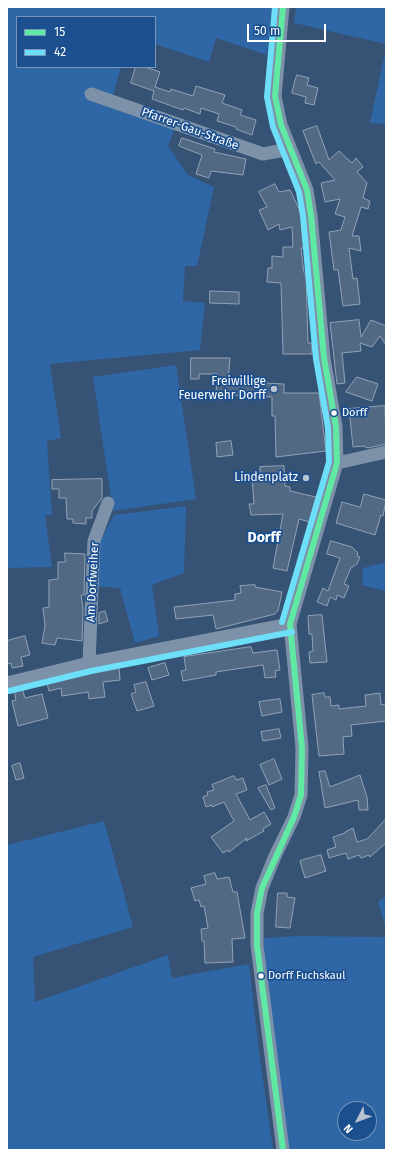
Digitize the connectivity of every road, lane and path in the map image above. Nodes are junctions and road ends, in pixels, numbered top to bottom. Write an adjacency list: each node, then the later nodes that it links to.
1 (283, 7): 3 (street)
2 (91, 94): 3 (street, Pfarrer-Gau-Straße)
3 (290, 149): 5 (street)
4 (386, 452): 5 (street)
5 (337, 463): 7 (street)
6 (108, 503): 8 (street, Am Dorfweiher)
7 (290, 624): 8 (street); 10 (street)
8 (89, 663): 9 (street)
9 (7, 683)
10 (283, 1150)

